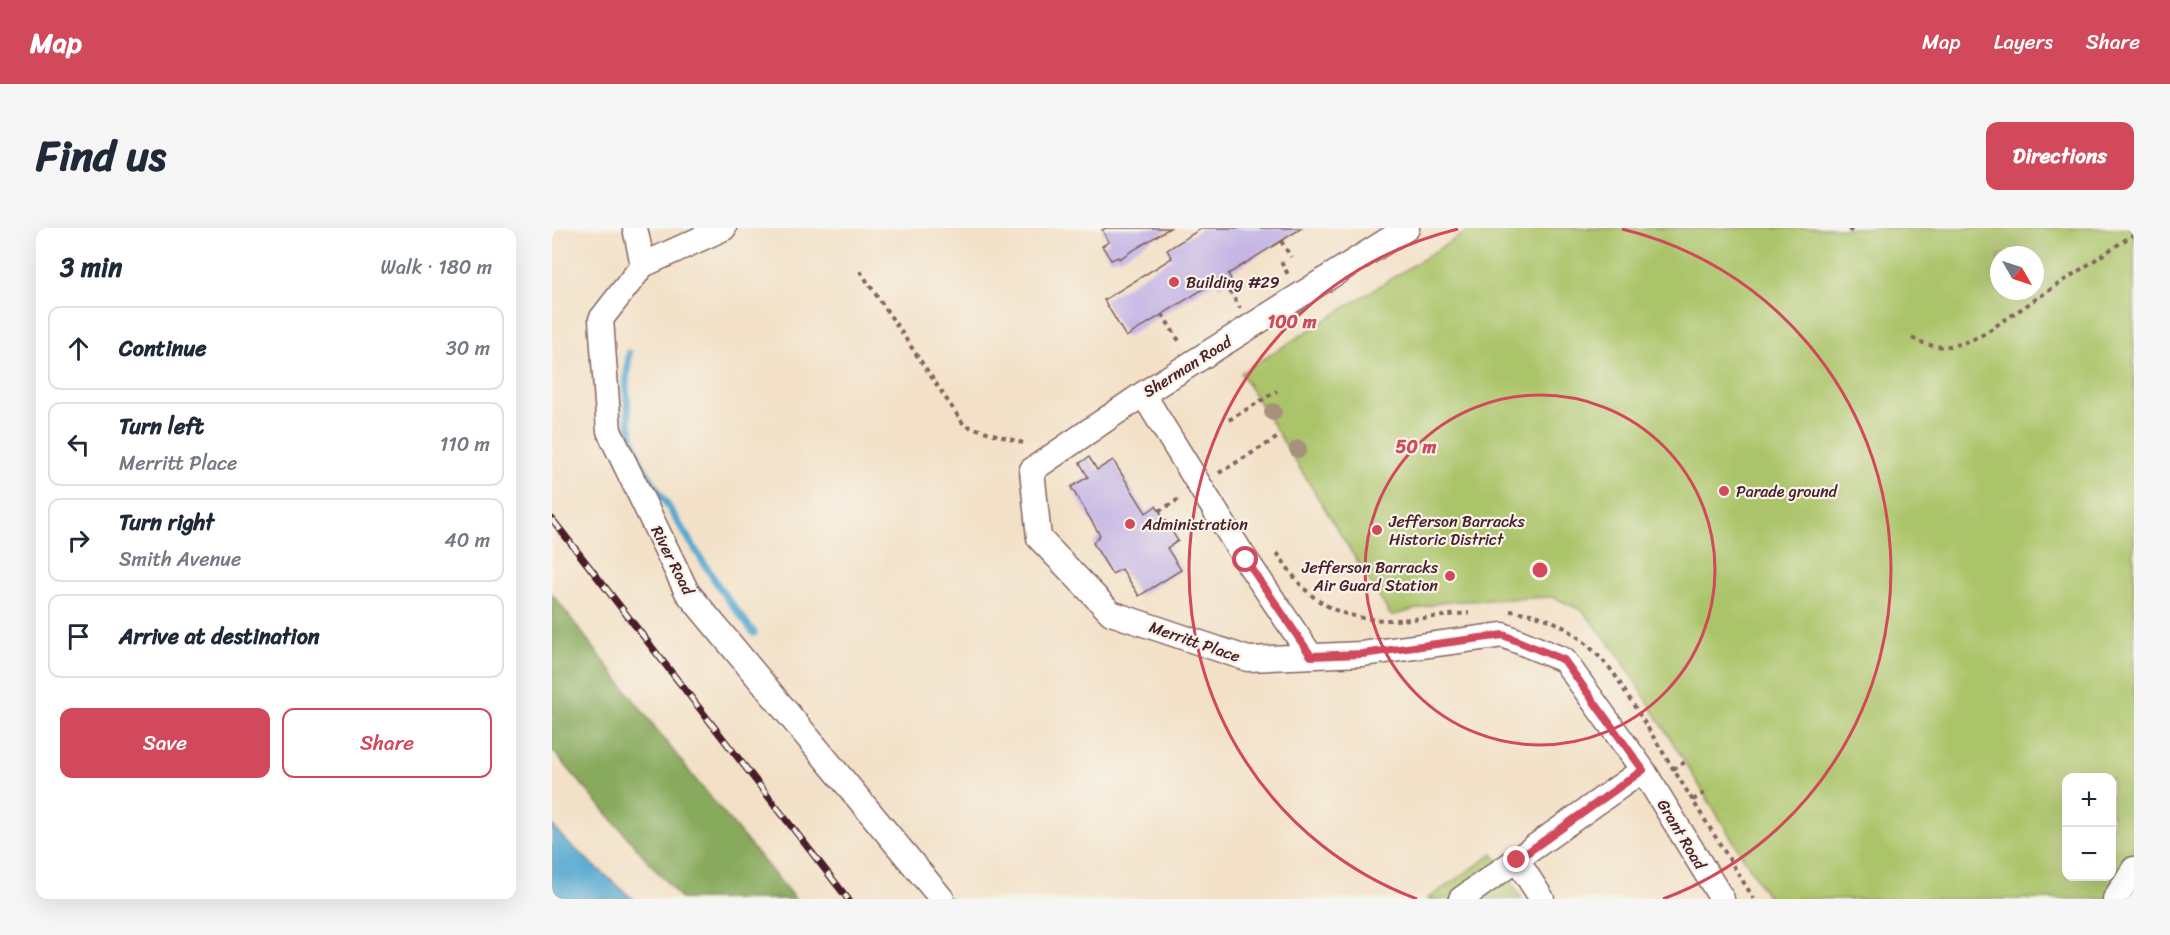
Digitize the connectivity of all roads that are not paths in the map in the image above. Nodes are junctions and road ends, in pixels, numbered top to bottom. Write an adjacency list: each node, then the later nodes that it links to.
1 (635, 228): 4 (street)
2 (724, 228): 4 (street)
3 (1407, 228): 5 (street, Sherman Road)
4 (643, 265): 11 (street, River Road)
5 (1143, 394): 6 (street, Sherman Road); 7 (street)
6 (1032, 470): 7 (street, Merritt Place)
7 (1311, 656): 8 (street, Merritt Place)
8 (1643, 770): 9 (street); 14 (street, Grant Road)
9 (1517, 860): 12 (street); 13 (street)
10 (2134, 869): 15 (street)
11 (942, 899)
12 (1461, 899)
13 (1542, 899)
14 (1722, 899)
15 (2115, 899)

